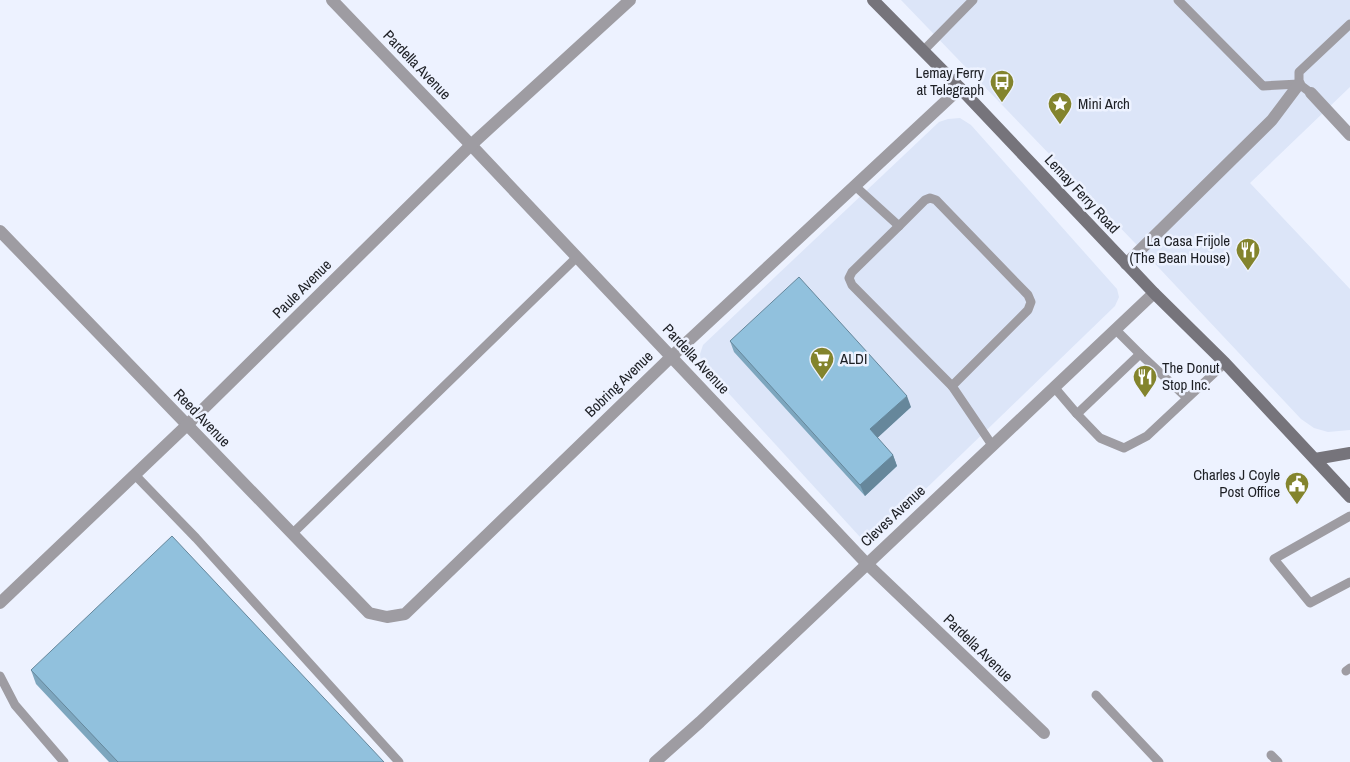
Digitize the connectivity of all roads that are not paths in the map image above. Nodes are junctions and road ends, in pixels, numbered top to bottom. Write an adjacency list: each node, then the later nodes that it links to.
1 (332, 0): 12 (street, Pardella Avenue)
2 (630, 0): 12 (street, Paule Avenue)
3 (874, 0): 7 (main road, Lemay Ferry Road)
4 (973, 0): 7 (lane)
5 (1178, 0): 8 (lane)
6 (1350, 24): 8 (lane)
7 (923, 50): 9 (main road, Lemay Ferry Road)
8 (1299, 84): 10 (lane); 17 (street)
9 (960, 88): 13 (street, Bobring Avenue); 17 (main road, Lemay Ferry Road)
10 (1311, 93): 11 (street)
11 (1350, 135)
12 (471, 145): 16 (street, Pardella Avenue); 27 (street, Paule Avenue)
13 (855, 186): 14 (lane); 21 (street, Bobring Avenue)
14 (899, 226): 23 (lane); 23 (lane)
15 (0, 231): 27 (street, Reed Avenue)
16 (577, 258): 21 (street, Pardella Avenue); 34 (lane)
17 (1126, 264): 18 (main road, Lemay Ferry Road)
18 (1154, 293): 19 (street, Cleves Avenue); 22 (main road, Lemay Ferry Road)
19 (1115, 329): 20 (lane); 24 (street, Cleves Avenue)
20 (1140, 354): 25 (lane); 26 (lane)
21 (670, 357): 35 (street, Pardella Avenue); 38 (street, Bobring Avenue)
22 (1225, 363): 25 (lane); 30 (main road, Lemay Ferry Road)
23 (952, 386): 28 (lane)
24 (1054, 386): 26 (lane); 28 (street, Cleves Avenue)
25 (1187, 398): 26 (lane)
26 (1077, 414)
27 (186, 426): 31 (street, Paule Avenue); 34 (street, Reed Avenue)
28 (992, 445): 35 (street, Cleves Avenue)
29 (1350, 453): 30 (main road)
30 (1314, 459): 32 (main road, Lemay Ferry Road)
31 (135, 474): 37 (street, Paule Avenue); 44 (lane)
32 (1350, 497)
33 (1350, 516): 36 (lane)
34 (292, 534): 38 (street, Reed Avenue)
35 (866, 564): 41 (street, Pardella Avenue); 45 (street, Cleves Avenue)
36 (1350, 582)
37 (0, 603)
38 (387, 618)
39 (0, 676): 43 (lane)
40 (1096, 695): 46 (lane)
41 (1044, 733)
42 (1271, 755): 47 (lane)
43 (64, 762)
44 (400, 762)
45 (655, 762)
46 (1159, 762)
47 (1278, 762)

